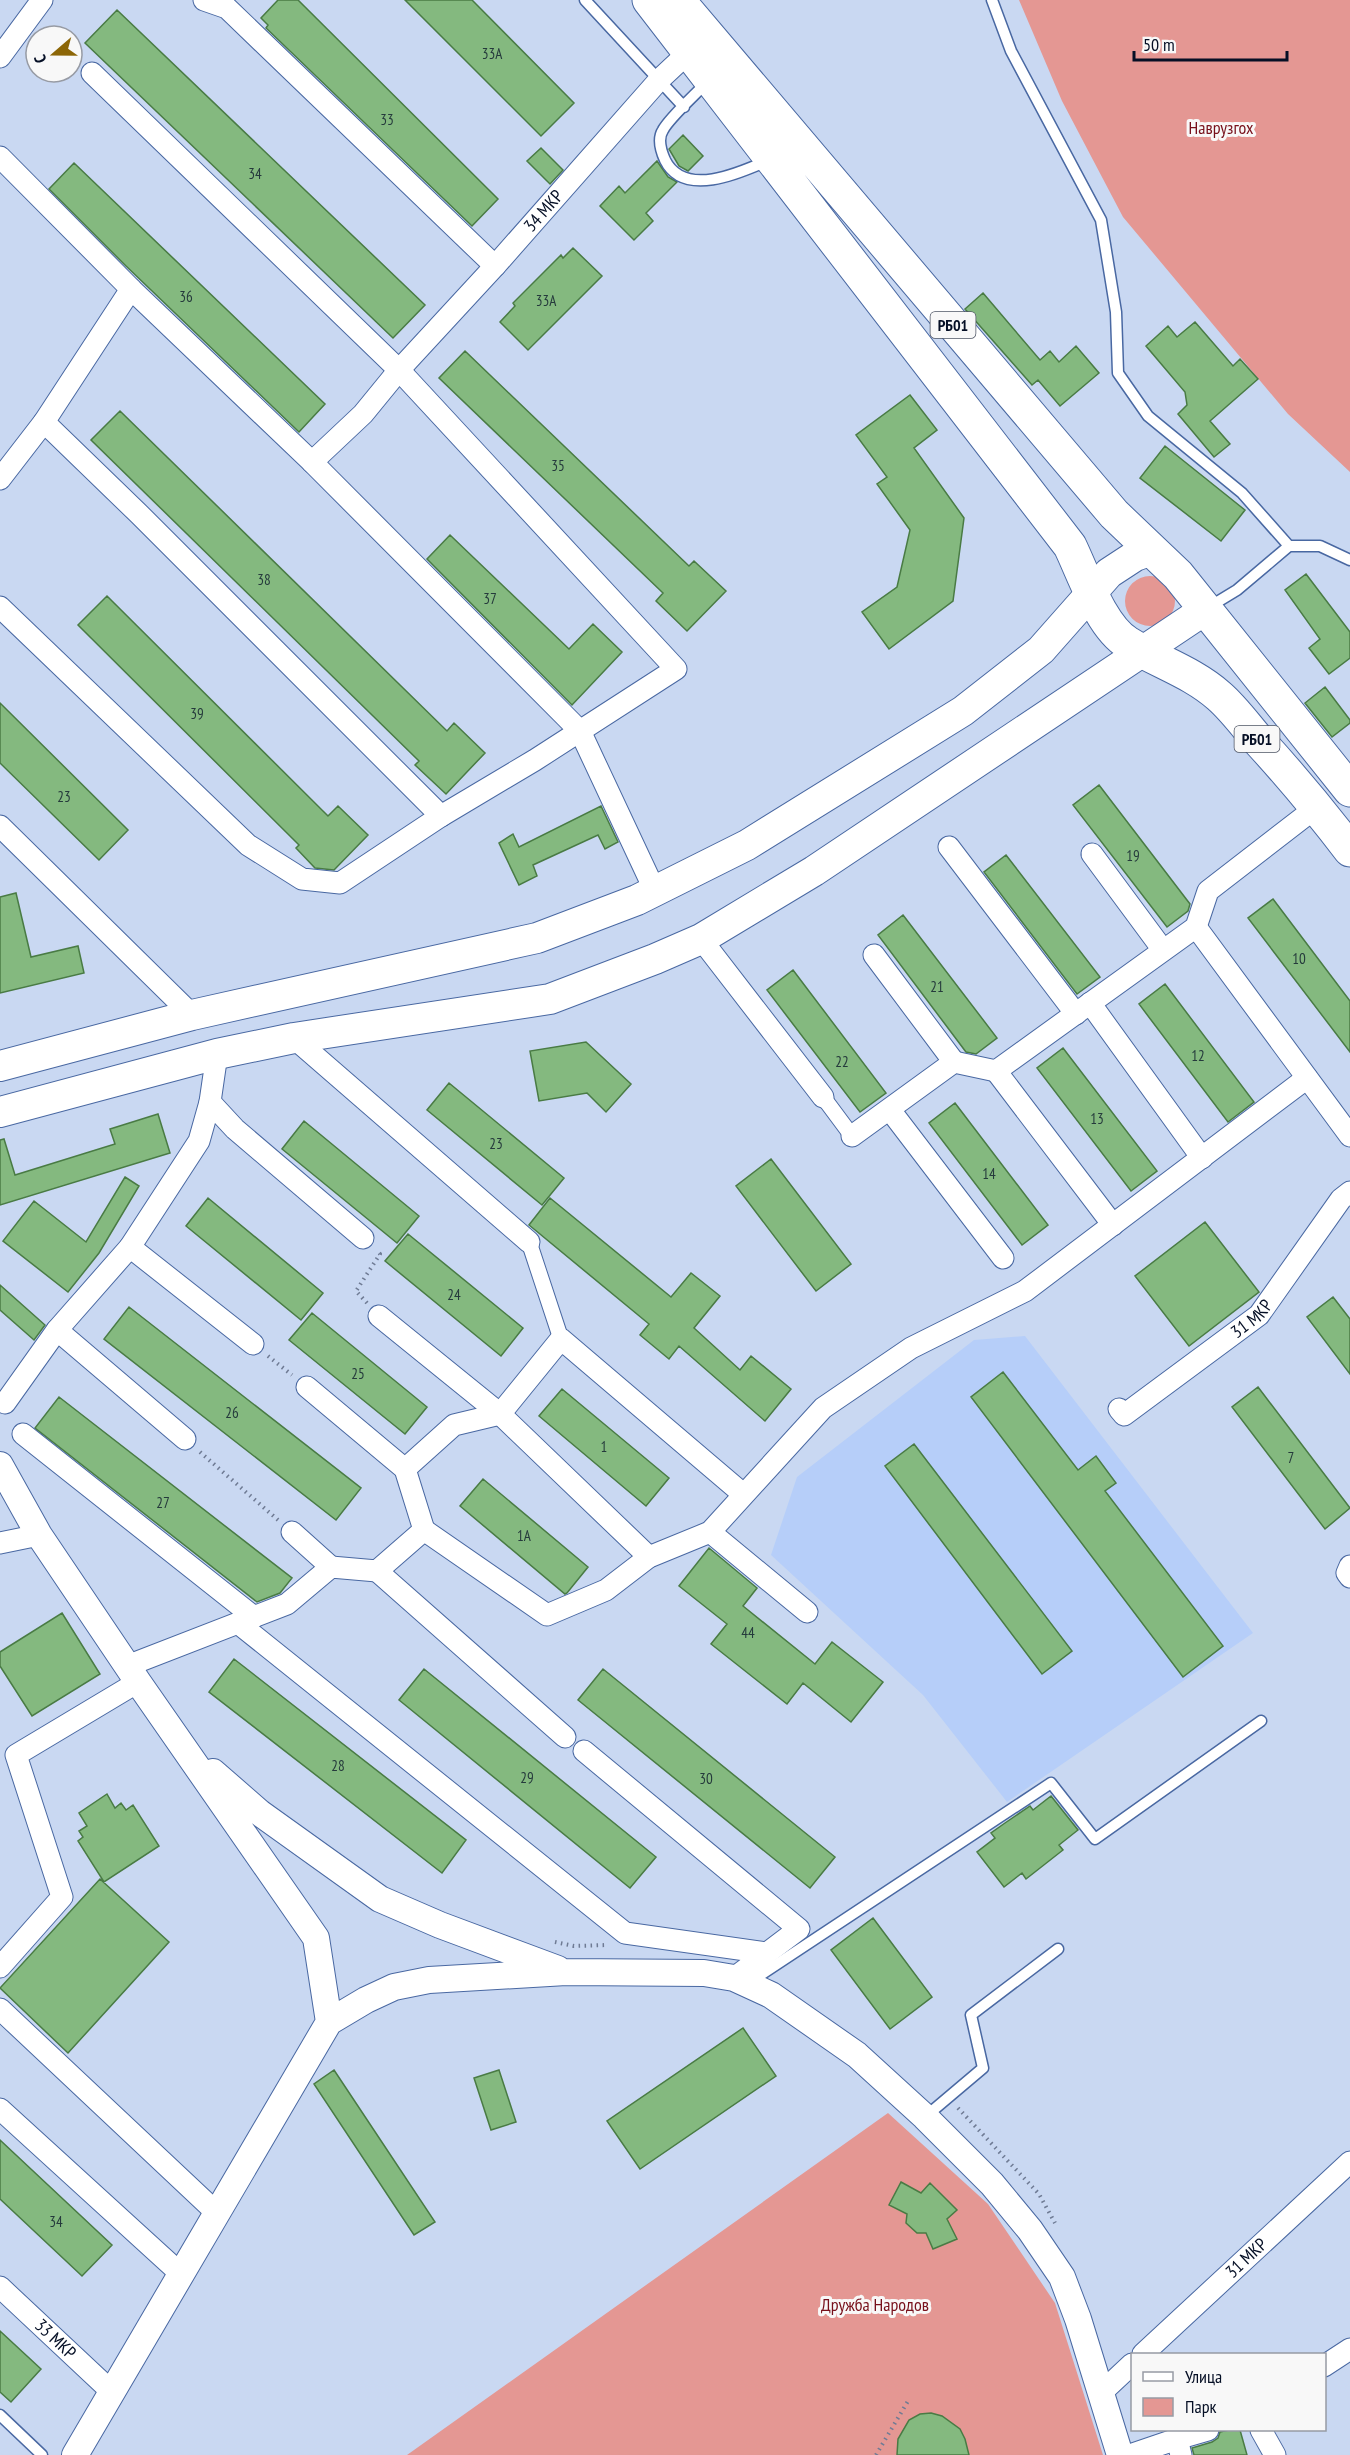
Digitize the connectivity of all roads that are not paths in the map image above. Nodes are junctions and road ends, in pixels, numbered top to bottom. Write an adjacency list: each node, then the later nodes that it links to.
1 (42, 0): 8 (street)
2 (204, 0): 15 (street)
3 (585, 0): 11 (lane)
4 (649, 0): 7 (highway, РБ01)
5 (678, 0): 7 (highway, РБ01)
6 (992, 0): 21 (lane)
7 (698, 42): 10 (highway, РБ01); 11 (street, 34 МКР); 22 (highway, РБ01)
8 (0, 57)
9 (92, 73): 17 (street)
10 (711, 78): 12 (lane); 14 (highway, РБ01)
11 (659, 80): 12 (lane); 15 (street, 34 МКР)
12 (684, 107): 14 (lane)
13 (0, 157): 16 (street)
14 (772, 158): 24 (highway, РБ01)
15 (495, 266): 17 (street, 34 МКР)
16 (131, 289): 18 (street); 19 (street)
17 (399, 370): 19 (street, 34 МКР); 28 (street)
18 (44, 422): 20 (street); 31 (street)
19 (312, 462): 28 (street)
20 (0, 479)
21 (1289, 546): 23 (lane); 26 (lane)
22 (1152, 550): 24 (main road); 26 (highway, РБ01)
23 (1350, 560)
24 (1092, 590): 27 (highway, РБ01); 36 (main road)
25 (0, 607): 31 (street)
26 (1206, 609): 27 (main road); 29 (highway, РБ01)
27 (1144, 651): 30 (highway, РБ01); 38 (main road)
28 (580, 731): 31 (street); 36 (street)
29 (1350, 790)
30 (1318, 807): 34 (highway, РБ01); 37 (street)
31 (441, 816)
32 (0, 826): 42 (street)
33 (950, 847): 41 (street)
34 (1350, 850)
35 (1092, 854): 39 (street)
36 (655, 891): 42 (main road)
37 (1196, 927): 39 (street); 48 (street)
38 (701, 939): 43 (main road); 49 (street)
39 (1163, 950): 41 (street)
40 (874, 955): 45 (street)
41 (1083, 1008): 47 (street); 55 (street)
42 (192, 1015): 46 (main road)
43 (294, 1038): 44 (main road); 59 (street)
44 (217, 1054): 50 (street); 52 (main road)
45 (954, 1062): 47 (street); 51 (street)
46 (0, 1066)
47 (996, 1071): 57 (street)
48 (1307, 1078): 54 (street); 55 (street)
49 (823, 1097): 53 (street)
50 (210, 1102): 58 (street); 60 (street)
51 (890, 1110): 53 (street); 61 (street)
52 (0, 1112)
53 (852, 1136)
54 (1350, 1136)
55 (1202, 1158): 57 (street)
56 (1350, 1192): 68 (street, 31 МКР)
57 (1113, 1225): 74 (street)
58 (363, 1238)
59 (529, 1242): 64 (street)
60 (130, 1247): 63 (street); 65 (street)
61 (1003, 1258)
62 (379, 1316): 69 (street)
63 (57, 1330): 67 (street); 71 (street)
64 (561, 1339): 69 (street); 74 (street)
65 (253, 1344)
66 (307, 1387): 73 (street)
67 (5, 1403)
68 (1122, 1412)
69 (500, 1414): 73 (street); 80 (street)
70 (23, 1434): 86 (street)
71 (185, 1440)
72 (0, 1465): 78 (street)
73 (405, 1469): 75 (street)
74 (743, 1494): 77 (street)
75 (424, 1530): 80 (street); 83 (street)
76 (292, 1532): 82 (street)
77 (710, 1532): 80 (street); 85 (street)
78 (39, 1535): 79 (street); 87 (street)
79 (0, 1543)
80 (649, 1557)
81 (1350, 1566): 84 (street)
82 (331, 1567): 83 (street); 86 (street)
83 (377, 1571): 89 (street)
84 (1350, 1577)
85 (807, 1612)
86 (246, 1620): 87 (street); 92 (street)
87 (132, 1674): 93 (street); 94 (street); 97 (street)
88 (1261, 1720): 95 (lane)
89 (565, 1737)
90 (584, 1751): 92 (street)
91 (1058, 1949): 99 (lane)
92 (766, 1953): 95 (street)
93 (0, 1967)
94 (566, 1972): 95 (street); 97 (street)
95 (740, 1981): 99 (street)
96 (0, 2009): 101 (street)
97 (329, 2022): 101 (street)
98 (0, 2109): 102 (street)
99 (925, 2117): 109 (street)
100 (1350, 2162): 105 (street, 31 МКР)
101 (218, 2214): 102 (street)
102 (182, 2275): 108 (street)
103 (0, 2288): 108 (street, 33 МКР)
104 (1350, 2349): 107 (street)
105 (1145, 2353)
106 (1131, 2365): 109 (street)
107 (1326, 2365)
108 (112, 2392): 115 (street)
109 (1101, 2393): 116 (street)
110 (0, 2415): 114 (lane)
111 (1206, 2431): 113 (street)
112 (1263, 2431): 118 (street)
113 (1179, 2447): 117 (street)
114 (42, 2455)
115 (75, 2455)
116 (1119, 2455)
117 (1130, 2455)
118 (1275, 2455)

